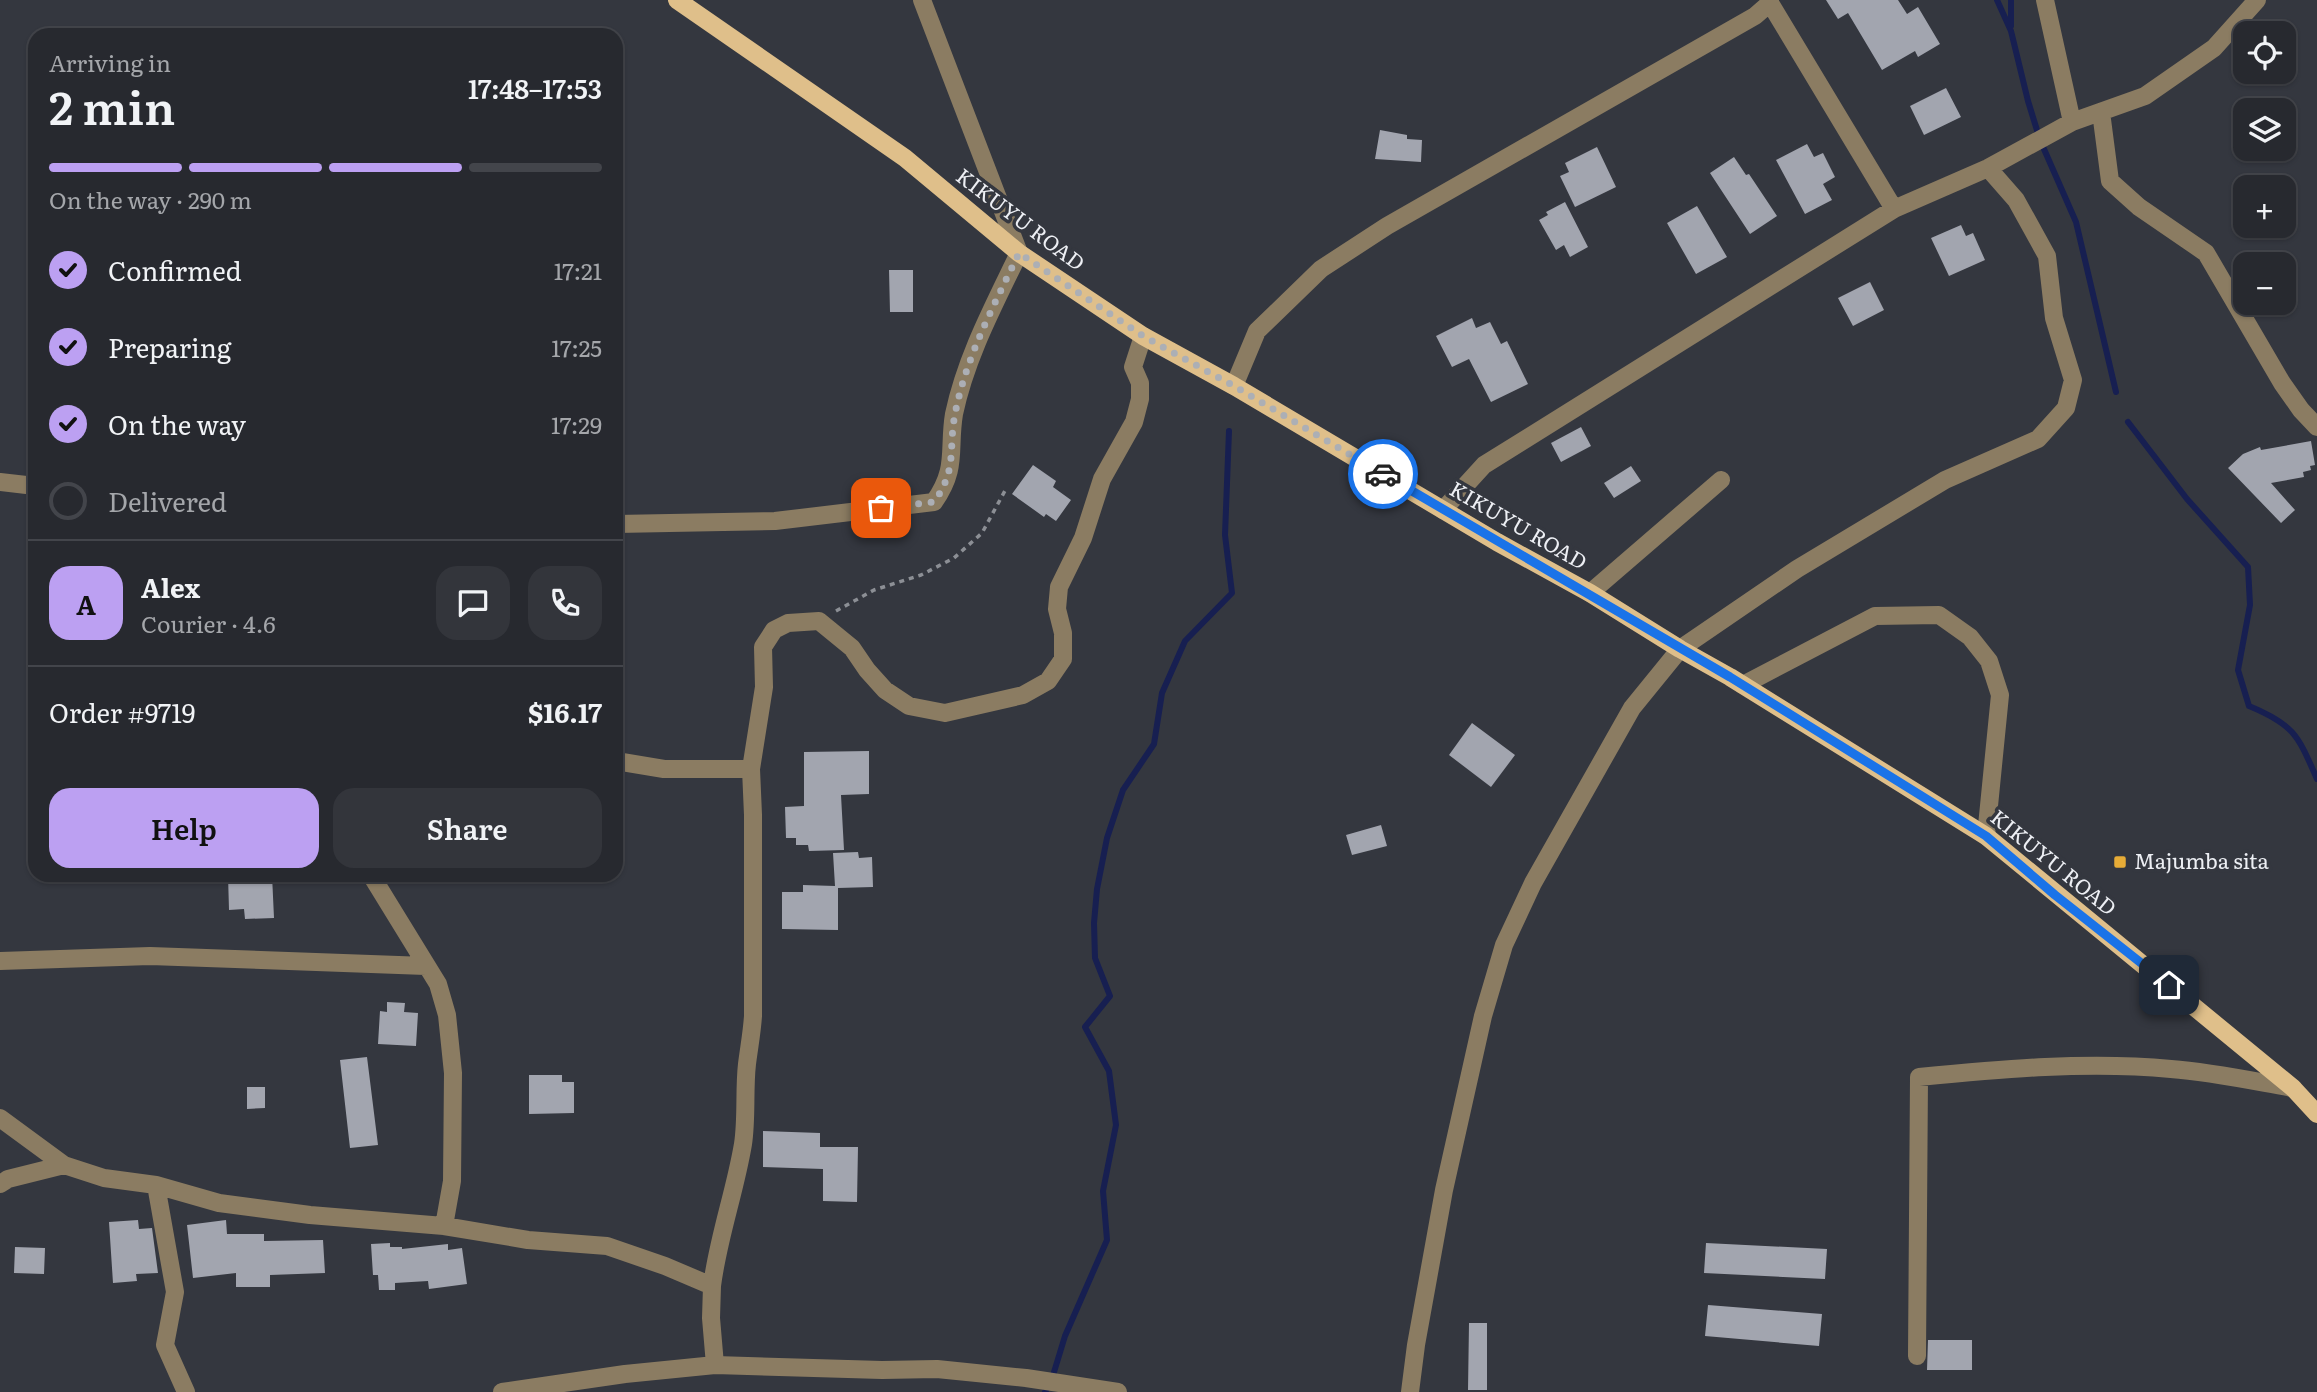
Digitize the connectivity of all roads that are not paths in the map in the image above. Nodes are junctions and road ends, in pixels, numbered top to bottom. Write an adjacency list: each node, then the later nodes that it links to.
1 (677, 0): 10 (main road, KIKUYU ROAD)
2 (922, 0): 10 (street)
3 (2045, 0): 7 (street)
4 (2257, 0): 6 (street)
5 (1770, 1): 9 (street); 12 (street)
6 (2101, 112): 7 (street); 13 (street)
7 (2072, 122): 8 (street)
8 (1988, 168): 9 (street); 20 (street)
9 (1894, 208): 17 (street)
10 (1019, 253): 11 (main road, KIKUYU ROAD); 18 (street)
11 (1143, 336): 12 (main road, KIKUYU ROAD); 23 (street)
12 (1234, 386): 17 (main road, KIKUYU ROAD)
13 (2317, 428)
14 (1721, 480): 19 (street)
15 (0, 482): 16 (street)
16 (28, 485)
17 (1443, 510): 19 (main road, KIKUYU ROAD)
18 (623, 524)
19 (1590, 593): 20 (main road, KIKUYU ROAD)
20 (1680, 649): 21 (main road, KIKUYU ROAD); 42 (street)
21 (1743, 685): 24 (main road, KIKUYU ROAD); 24 (street)
22 (623, 762): 23 (street)
23 (751, 769): 35 (street)
24 (1986, 836): 28 (main road, KIKUYU ROAD)
25 (375, 882): 27 (street)
26 (0, 961): 27 (street)
27 (426, 966): 34 (street)
28 (2293, 1088): 29 (main road, KIKUYU ROAD); 36 (street)
29 (2317, 1114)
30 (0, 1118): 31 (street)
31 (64, 1165): 32 (street); 33 (street)
32 (0, 1184)
33 (156, 1185): 34 (street); 39 (street)
34 (444, 1226): 35 (street)
35 (712, 1286): 37 (street)
36 (1917, 1356)
37 (715, 1365): 38 (street); 41 (street)
38 (556, 1389): 40 (street)
39 (186, 1392)
40 (502, 1392)
41 (1118, 1392)
42 (1410, 1392)

